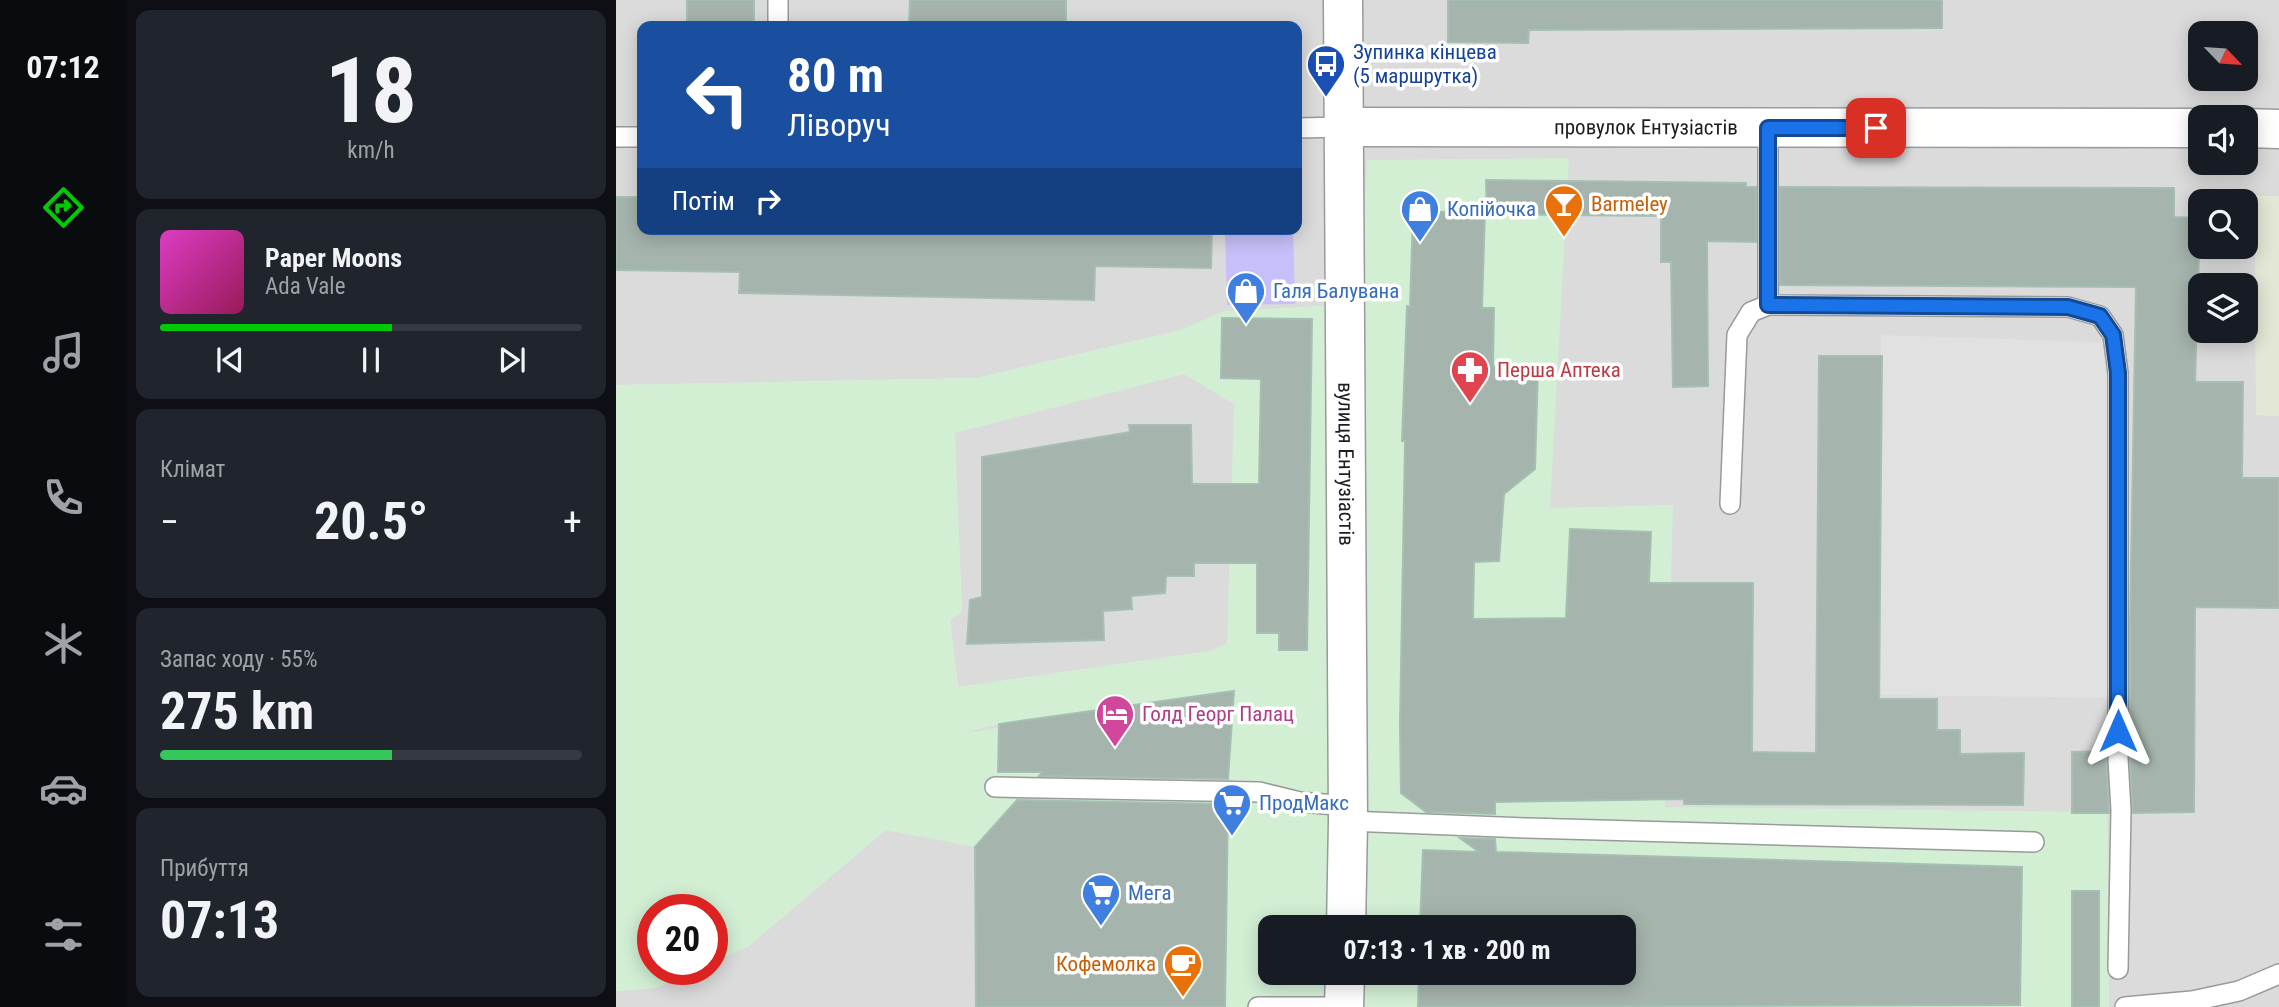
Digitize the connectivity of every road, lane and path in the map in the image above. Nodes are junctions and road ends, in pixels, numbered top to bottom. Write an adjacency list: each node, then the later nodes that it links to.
1 (778, 0): 3 (lane)
2 (1343, 0): 4 (street, вулиця Ентузіастів)
3 (778, 21)
4 (1345, 127): 5 (lane); 6 (street, провулок Ентузіастів); 15 (street, вулиця Ентузіастів)
5 (1302, 128)
6 (1768, 128): 7 (street, провулок Ентузіастів); 12 (lane)
7 (2188, 128)
8 (2258, 128): 9 (street)
9 (2279, 128)
10 (616, 137): 11 (lane)
11 (637, 137)
12 (1768, 305): 13 (lane); 18 (lane)
13 (1730, 504)
14 (995, 787): 15 (lane)
15 (1348, 813): 16 (lane); 17 (street, вулиця Ентузіастів)
16 (2034, 842)
17 (1346, 915)
18 (2118, 969)
19 (2279, 974): 23 (lane)
20 (1345, 985): 22 (street)
21 (1258, 1007): 22 (lane)
22 (1344, 1007)
23 (2125, 1007)

